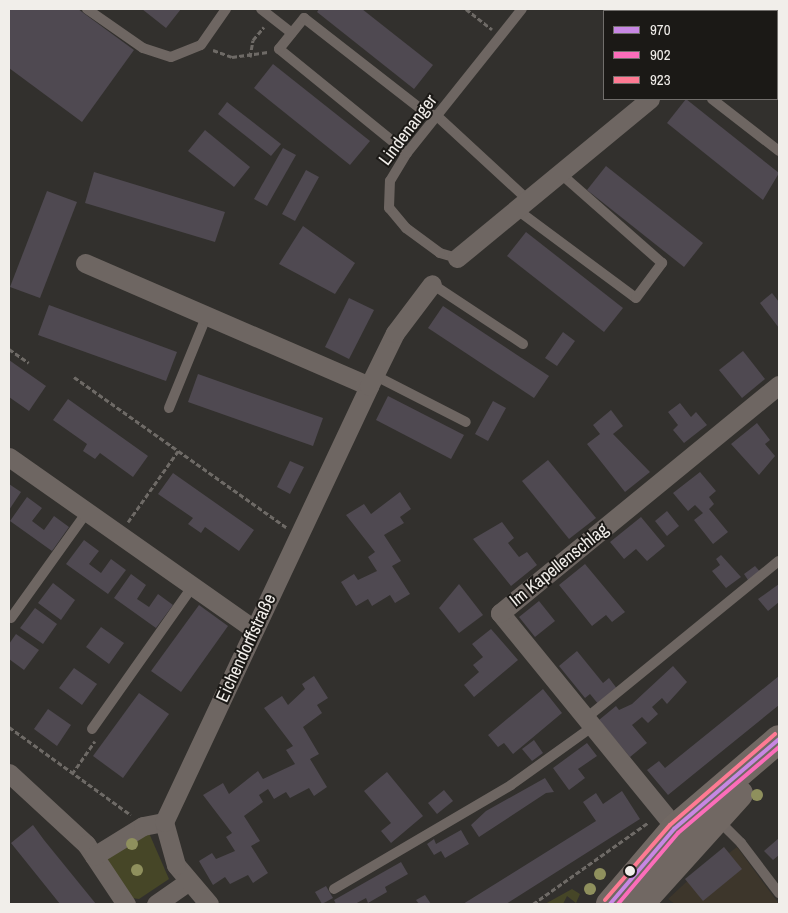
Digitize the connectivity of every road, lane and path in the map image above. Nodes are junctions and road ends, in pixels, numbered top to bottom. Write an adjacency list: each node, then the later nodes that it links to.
1 (88, 9): 9 (lane)
2 (226, 9): 9 (lane)
3 (261, 9): 6 (lane)
4 (466, 9): 8 (path)
5 (522, 9): 8 (lane, Lindenanger)
6 (271, 17): 7 (lane); 11 (path)
7 (292, 33): 10 (lane); 14 (lane)
8 (500, 36): 14 (lane, Lindenanger)
9 (201, 46): 11 (path)
10 (279, 49): 11 (path); 16 (lane)
11 (250, 57)
12 (649, 100): 17 (street)
13 (713, 100): 15 (lane)
14 (438, 116): 16 (lane, Lindenanger); 18 (lane)
15 (779, 151)
16 (406, 153): 19 (lane, Lindenanger)
17 (561, 174): 18 (street); 18 (lane)
18 (522, 205): 19 (street)
19 (457, 258)
20 (85, 263): 22 (street)
21 (432, 284): 23 (lane); 27 (street, Eichendorffstraße)
22 (207, 315): 27 (street); 29 (lane)
23 (523, 344)
24 (9, 349): 25 (path)
25 (29, 363)
26 (74, 377): 31 (path)
27 (371, 380): 30 (lane); 35 (street, Eichendorffstraße)
28 (779, 384): 40 (street, Im Kapellenschlag)
29 (169, 408)
30 (466, 422)
31 (178, 451): 34 (path); 35 (path)
32 (9, 457): 33 (street)
33 (87, 512): 34 (street); 38 (lane)
34 (119, 534): 37 (street)
35 (298, 536): 39 (street, Eichendorffstraße)
36 (779, 561): 40 (lane)
37 (193, 586): 39 (street); 42 (lane)
38 (12, 618)
39 (254, 629): 49 (street, Eichendorffstraße)
40 (588, 723): 50 (street, Im Kapellenschlag); 53 (lane)
41 (9, 727): 46 (path)
42 (92, 729): 46 (path)
43 (779, 740): 50 (main road)
44 (779, 754): 48 (main road)
45 (9, 773): 51 (street)
46 (72, 774): 47 (path)
47 (132, 816)
48 (715, 818): 50 (main road); 54 (lane)
49 (164, 822): 51 (street); 52 (street)
50 (675, 829): 58 (path); 59 (main road); 60 (main road)
51 (94, 856): 55 (street)
52 (188, 882): 56 (street); 57 (street)
53 (334, 889)
54 (779, 893)
55 (126, 904)
56 (156, 904)
57 (209, 904)
58 (533, 904)
59 (610, 904)
60 (640, 904)

